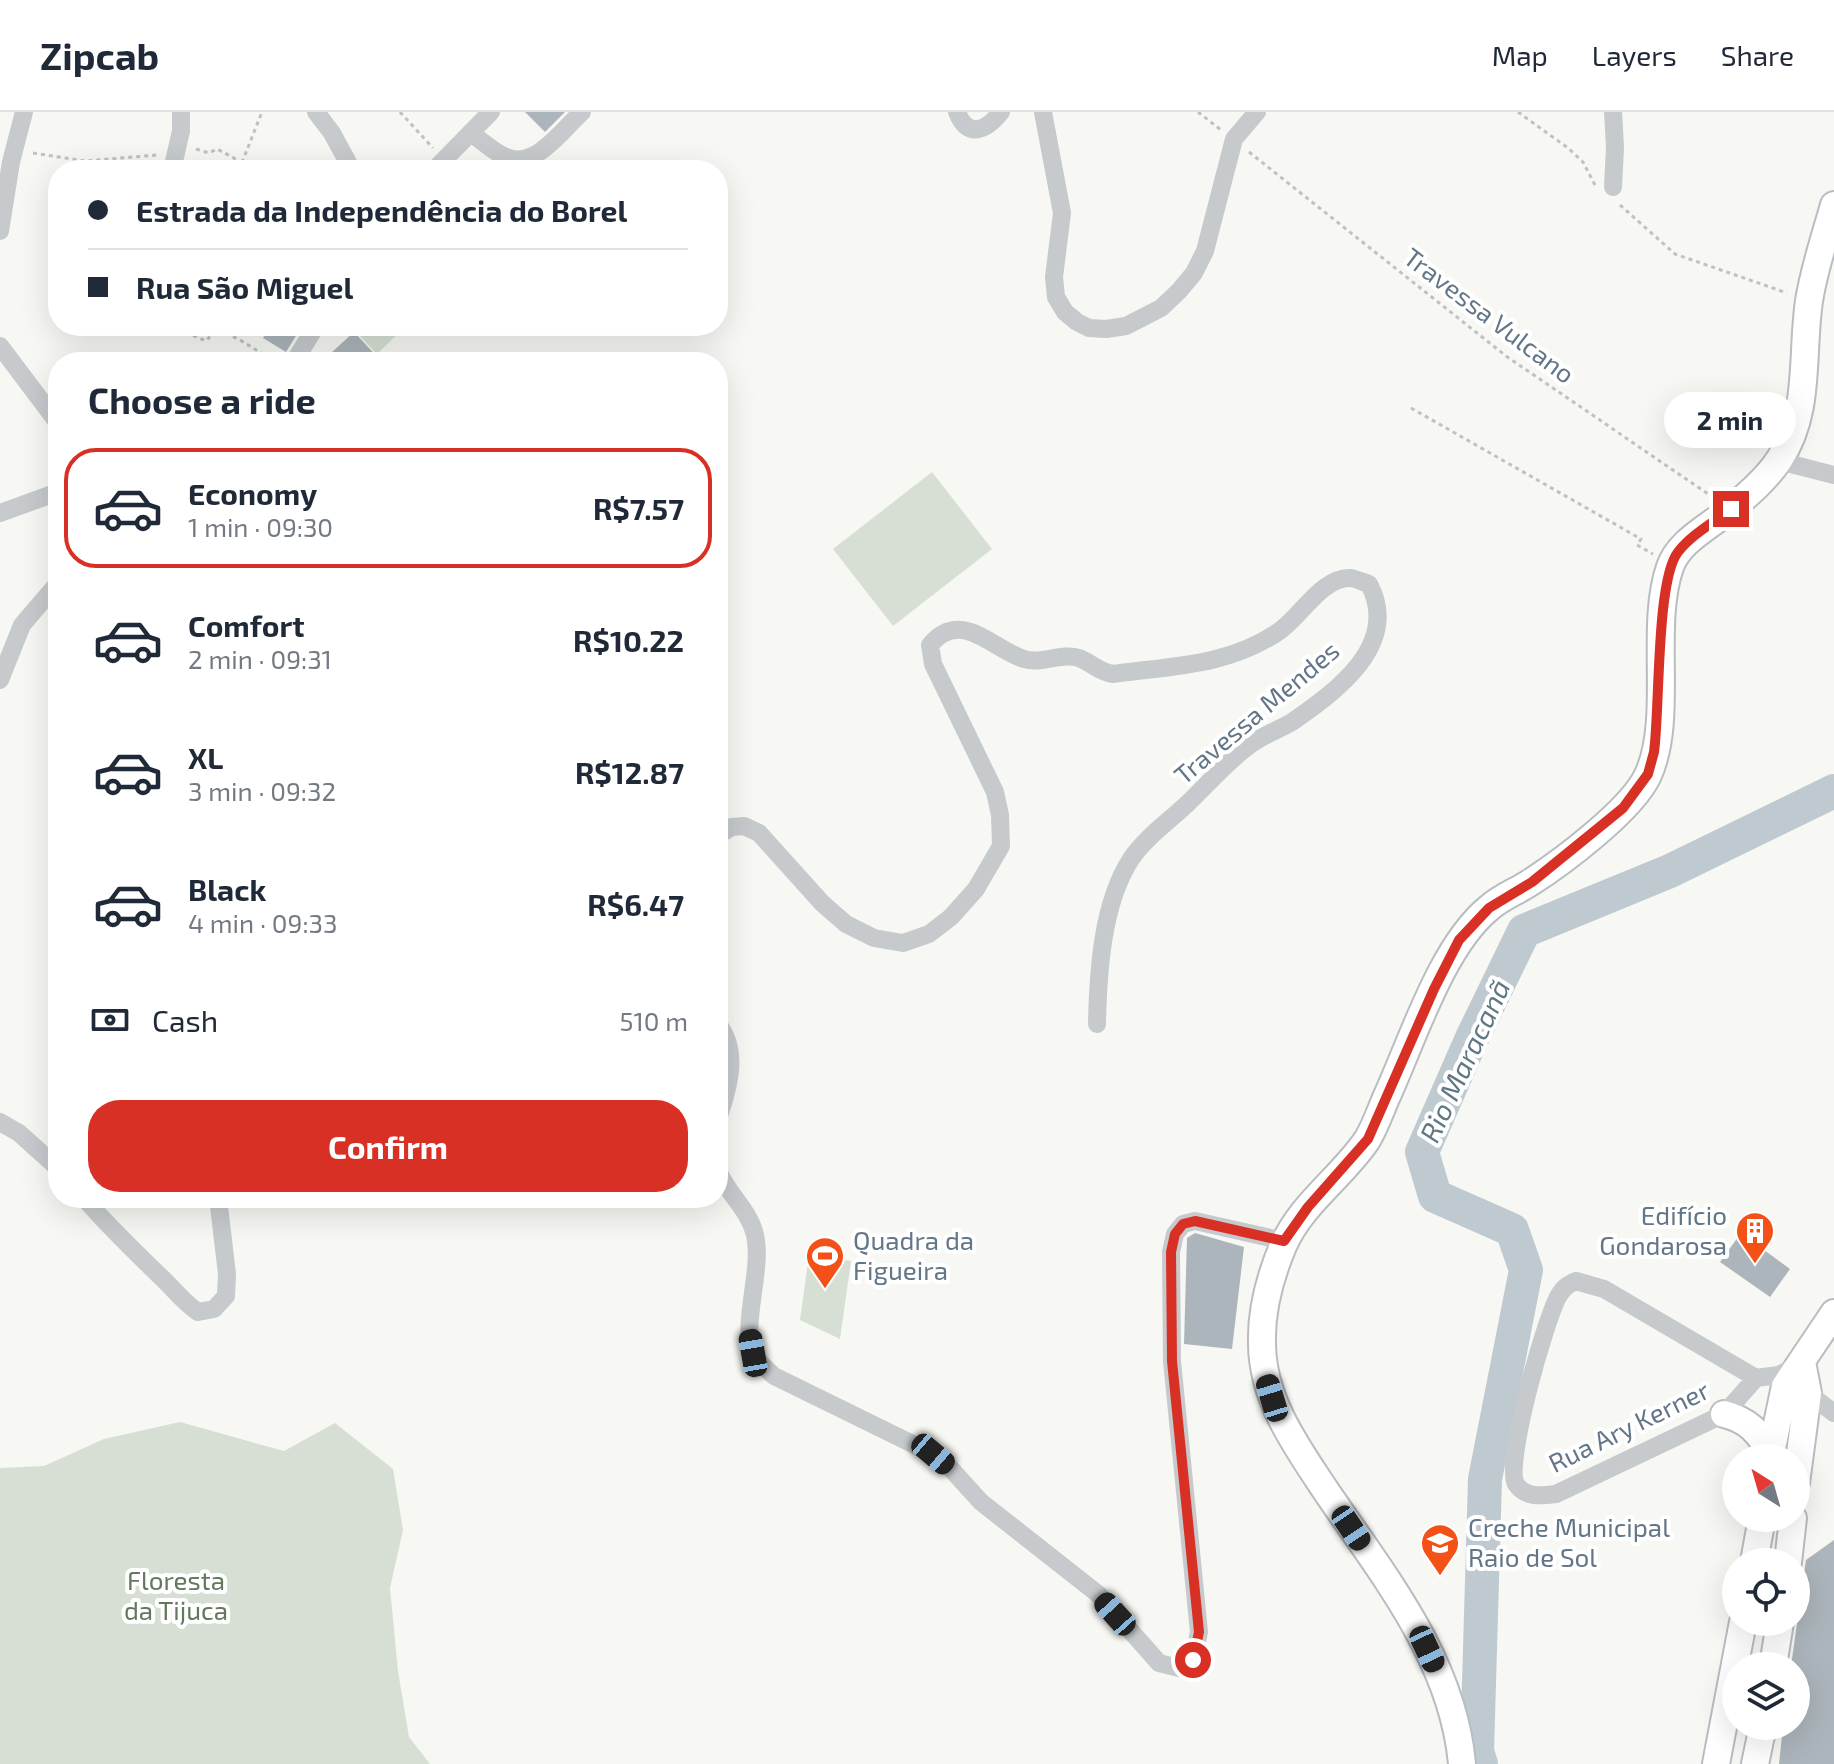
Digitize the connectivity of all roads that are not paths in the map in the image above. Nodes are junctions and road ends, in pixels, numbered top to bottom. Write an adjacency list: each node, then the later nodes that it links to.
1 (24, 112): 19 (street)
2 (181, 112): 12 (street)
3 (316, 112): 13 (street)
4 (491, 112): 11 (street)
5 (582, 112): 16 (street)
6 (957, 112): 7 (street)
7 (1001, 112)
8 (1043, 112): 9 (street)
9 (1257, 112)
10 (1614, 116): 17 (street)
11 (470, 133): 14 (street); 15 (street)
12 (176, 156)
13 (347, 160)
14 (444, 160)
15 (515, 160)
16 (526, 160)
17 (1612, 194)
18 (1834, 205): 20 (street)
19 (0, 231)
20 (1826, 260): 23 (street)
21 (0, 346): 22 (street)
22 (48, 410)
23 (1779, 461): 24 (street); 38 (street)
24 (1834, 475)
25 (48, 496): 26 (street)
26 (0, 513)
27 (48, 595): 28 (street)
28 (0, 680)
29 (728, 829): 30 (street, Travessa Mendes)
30 (1097, 1024)
31 (728, 1044): 32 (street)
32 (728, 1088)
33 (0, 1122): 34 (street)
34 (48, 1159)
35 (728, 1185): 38 (street)
36 (93, 1208): 37 (street)
37 (219, 1208)
38 (1284, 1241): 50 (street)
39 (1834, 1313): 40 (street)
40 (1802, 1362): 41 (street); 42 (street); 46 (street)
41 (1756, 1378): 44 (street, Rua Ary Kerner); 44 (street, Rua Ary Kerner)
42 (1808, 1393): 43 (street); 47 (street)
43 (1834, 1413)
44 (1724, 1414): 45 (street)
45 (1763, 1444)
46 (1773, 1444)
47 (1801, 1444)
48 (1740, 1636): 51 (street)
49 (1760, 1740): 52 (street)
50 (1462, 1764)
51 (1716, 1764)
52 (1755, 1764)

